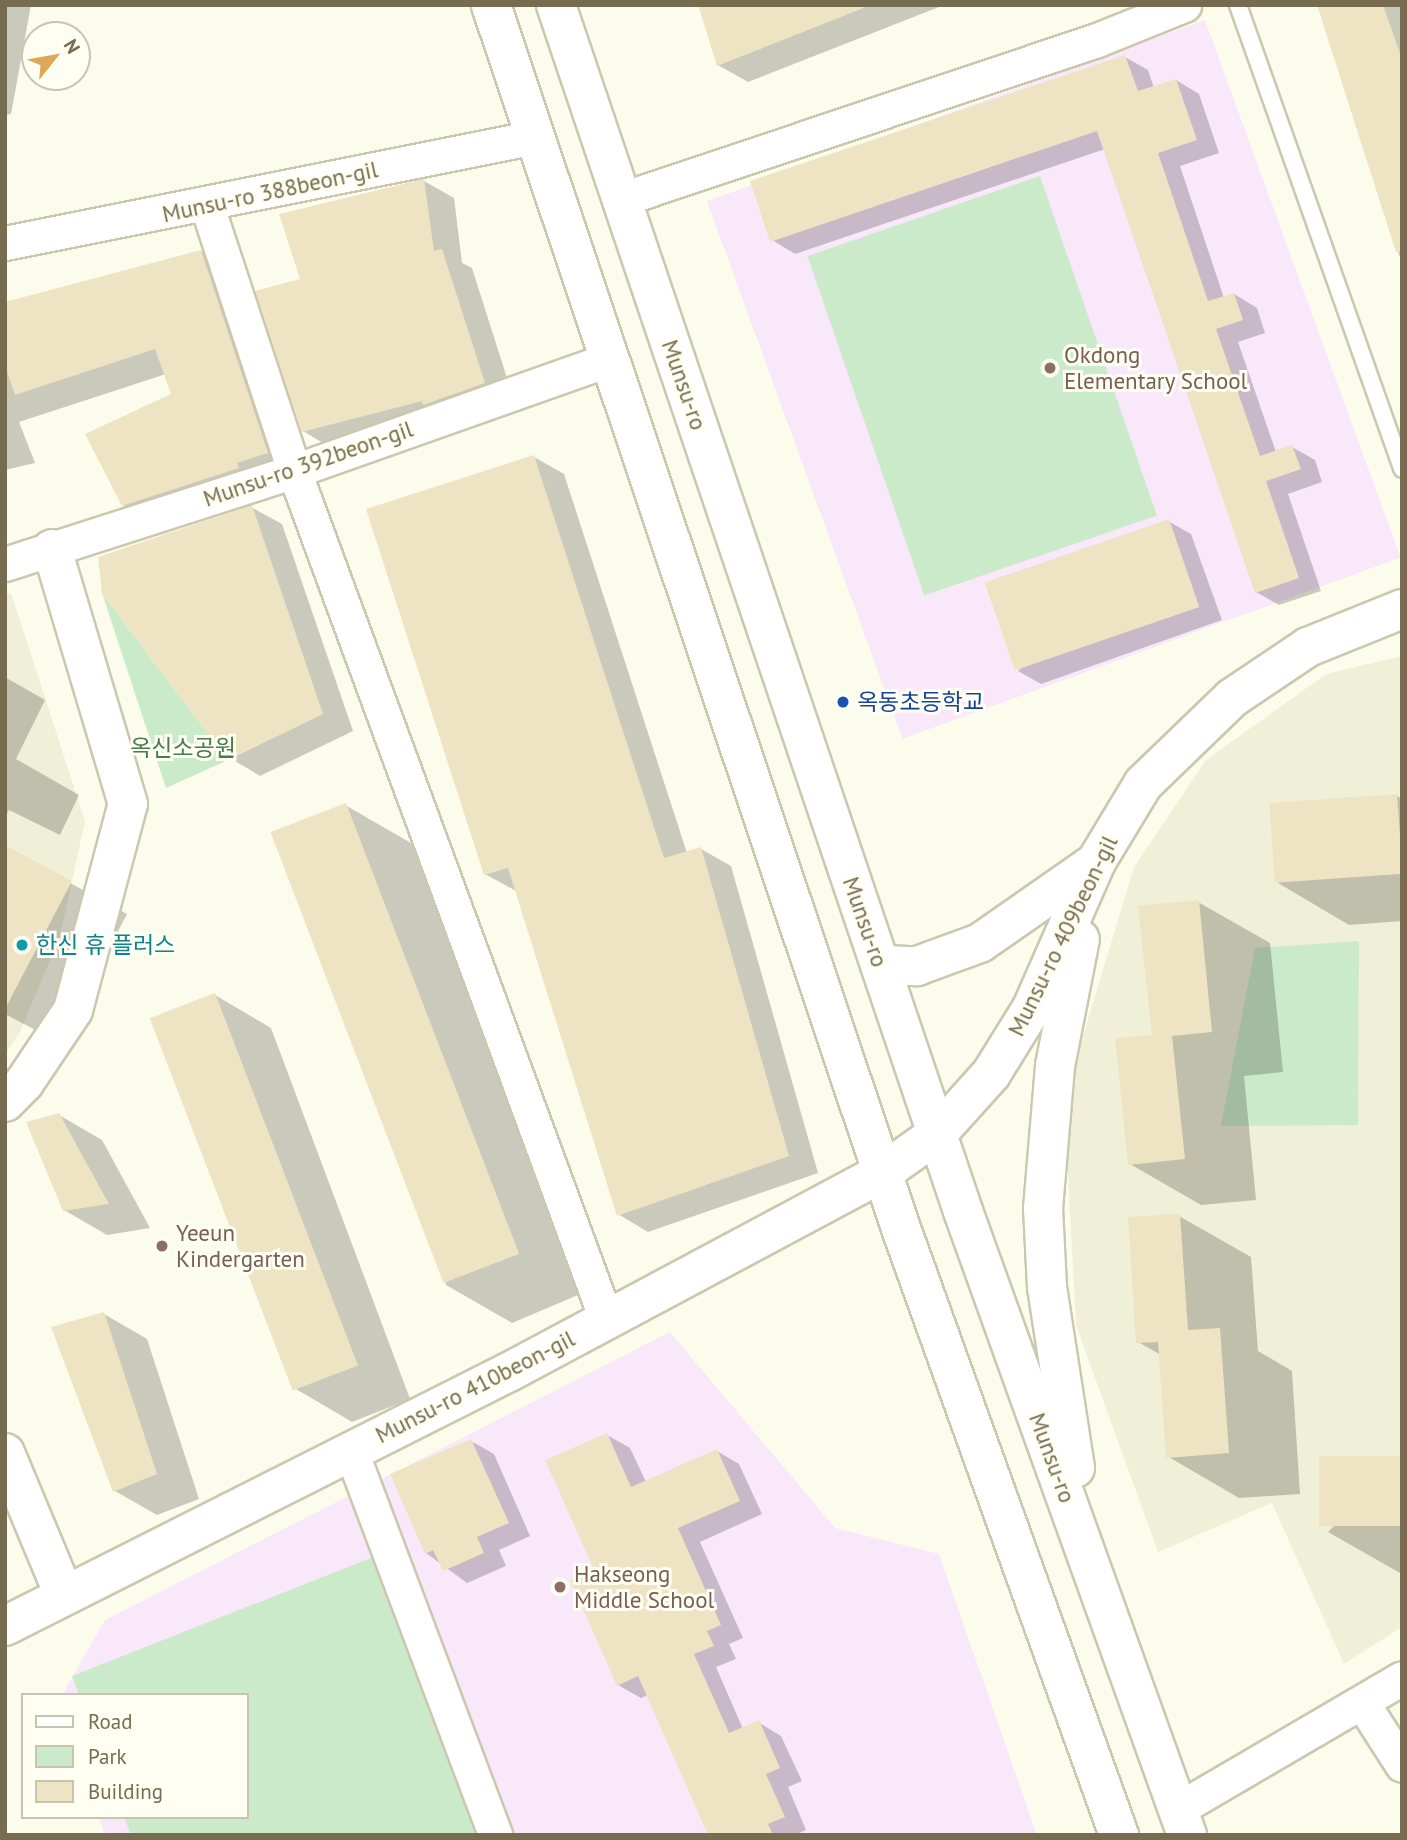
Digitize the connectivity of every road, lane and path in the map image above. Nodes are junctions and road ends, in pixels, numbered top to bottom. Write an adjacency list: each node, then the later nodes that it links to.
1 (491, 5): 5 (main road)
2 (556, 5): 6 (main road, Munsu-ro)
3 (1184, 5): 6 (street)
4 (1238, 5): 10 (lane)
5 (535, 137): 7 (street, Munsu-ro 388beon-gil); 9 (main road)
6 (622, 199): 16 (main road, Munsu-ro)
7 (207, 206): 8 (street, Munsu-ro 388beon-gil); 11 (street)
8 (5, 243)
9 (610, 359): 11 (street, Munsu-ro 392beon-gil); 19 (main road)
10 (1402, 469)
11 (294, 471): 12 (street, Munsu-ro 392beon-gil); 20 (street)
12 (52, 549): 13 (street, Munsu-ro 392beon-gil); 17 (main road)
13 (5, 564)
14 (1402, 609): 15 (main road, Munsu-ro 409beon-gil)
15 (1096, 862): 16 (main road); 18 (main road, Munsu-ro 409beon-gil); 23 (main road)
16 (880, 965): 18 (main road, Munsu-ro)
17 (5, 1102)
18 (937, 1134): 19 (main road, Munsu-ro 410beon-gil); 23 (main road, Munsu-ro)
19 (882, 1173): 20 (main road, Munsu-ro 410beon-gil); 32 (main road)
20 (606, 1319): 21 (main road, Munsu-ro 410beon-gil)
21 (351, 1451): 24 (main road, Munsu-ro 410beon-gil); 31 (street)
22 (5, 1453): 24 (main road)
23 (1094, 1574): 30 (main road, Munsu-ro)
24 (64, 1595): 25 (main road, Munsu-ro 410beon-gil)
25 (15, 1621): 26 (main road)
26 (5, 1658)
27 (1402, 1678): 28 (street)
28 (1363, 1704): 29 (street); 30 (street)
29 (1402, 1765)
30 (1183, 1822)
31 (495, 1835)
32 (1119, 1835)

